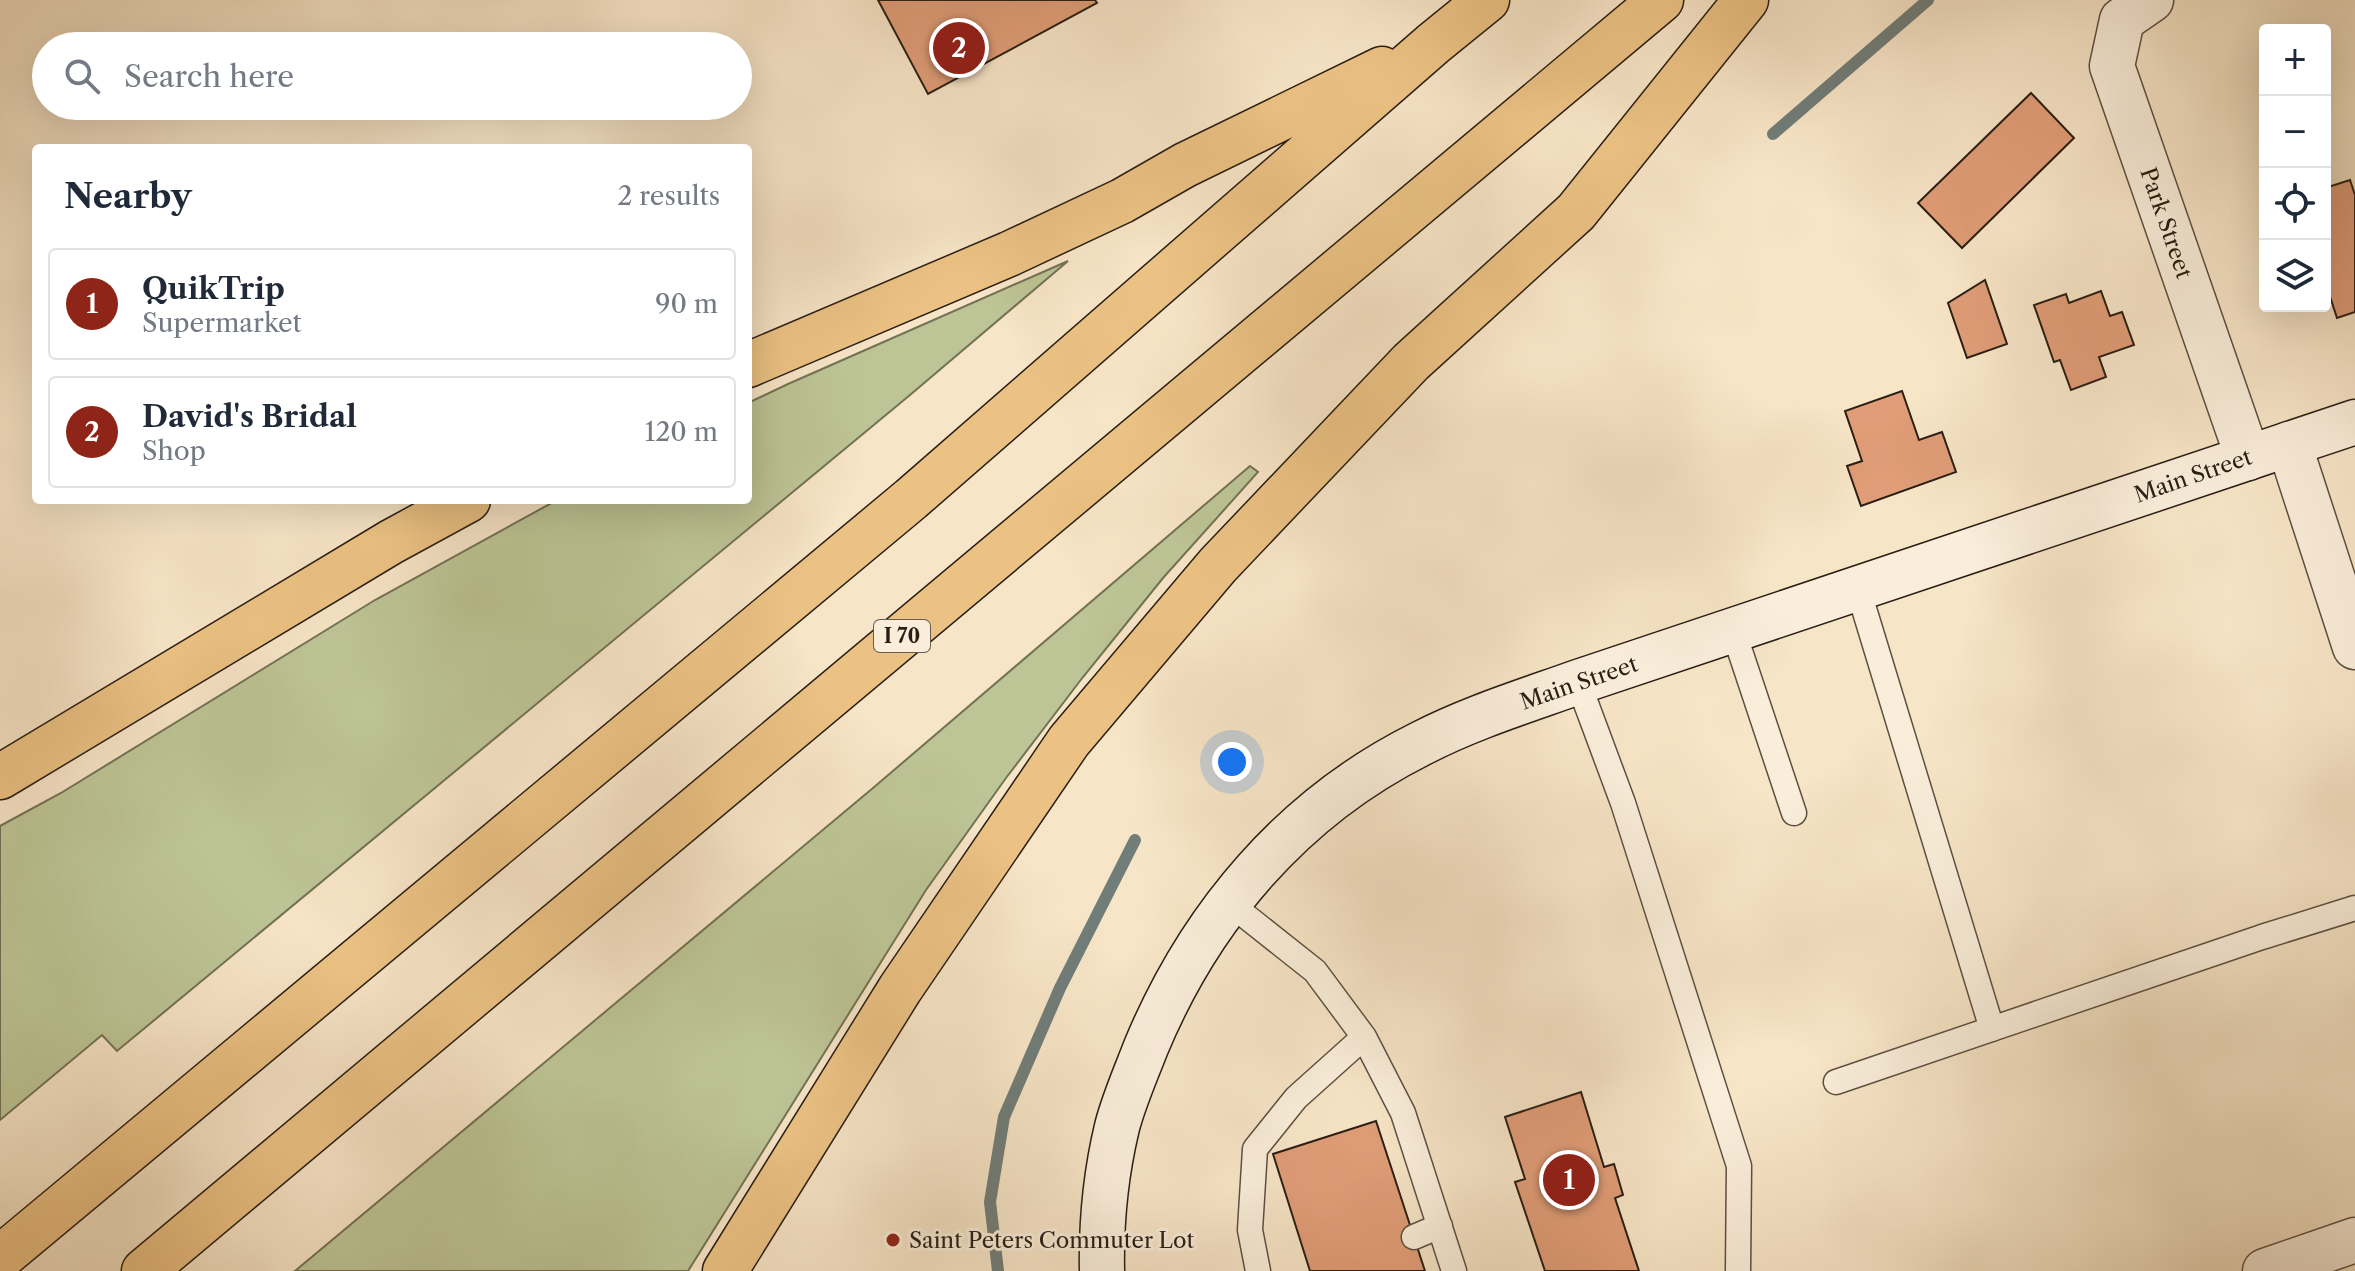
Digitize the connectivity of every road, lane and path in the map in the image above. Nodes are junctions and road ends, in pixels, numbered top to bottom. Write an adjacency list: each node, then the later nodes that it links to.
1 (1487, 0): 5 (highway)
2 (1661, 0): 26 (highway, I 70)
3 (1746, 0): 27 (highway)
4 (2151, 0): 9 (street, Park Street)
5 (1434, 43): 6 (highway); 25 (highway)
6 (752, 363)
7 (2355, 422): 8 (street, Main Street)
8 (2289, 444): 9 (street, Main Street); 13 (street)
9 (2248, 458): 11 (street, Main Street)
10 (461, 504): 15 (highway)
11 (1858, 589): 12 (street, Main Street); 19 (lane)
12 (1733, 630): 14 (street, Main Street); 16 (lane)
13 (2355, 647)
14 (1578, 682): 17 (street, Main Street); 31 (lane)
15 (0, 777)
16 (1794, 813)
17 (1228, 902): 20 (lane); 28 (street, Main Street)
18 (2355, 908): 19 (lane)
19 (1992, 1029): 21 (lane)
20 (1364, 1037): 22 (lane); 29 (lane)
21 (1836, 1082)
22 (1440, 1226): 23 (lane); 30 (lane)
23 (1414, 1237)
24 (2355, 1240): 32 (street)
25 (0, 1258)
26 (144, 1271)
27 (725, 1271)
28 (1102, 1271)
29 (1258, 1271)
30 (1454, 1271)
31 (1738, 1271)
32 (2265, 1271)

